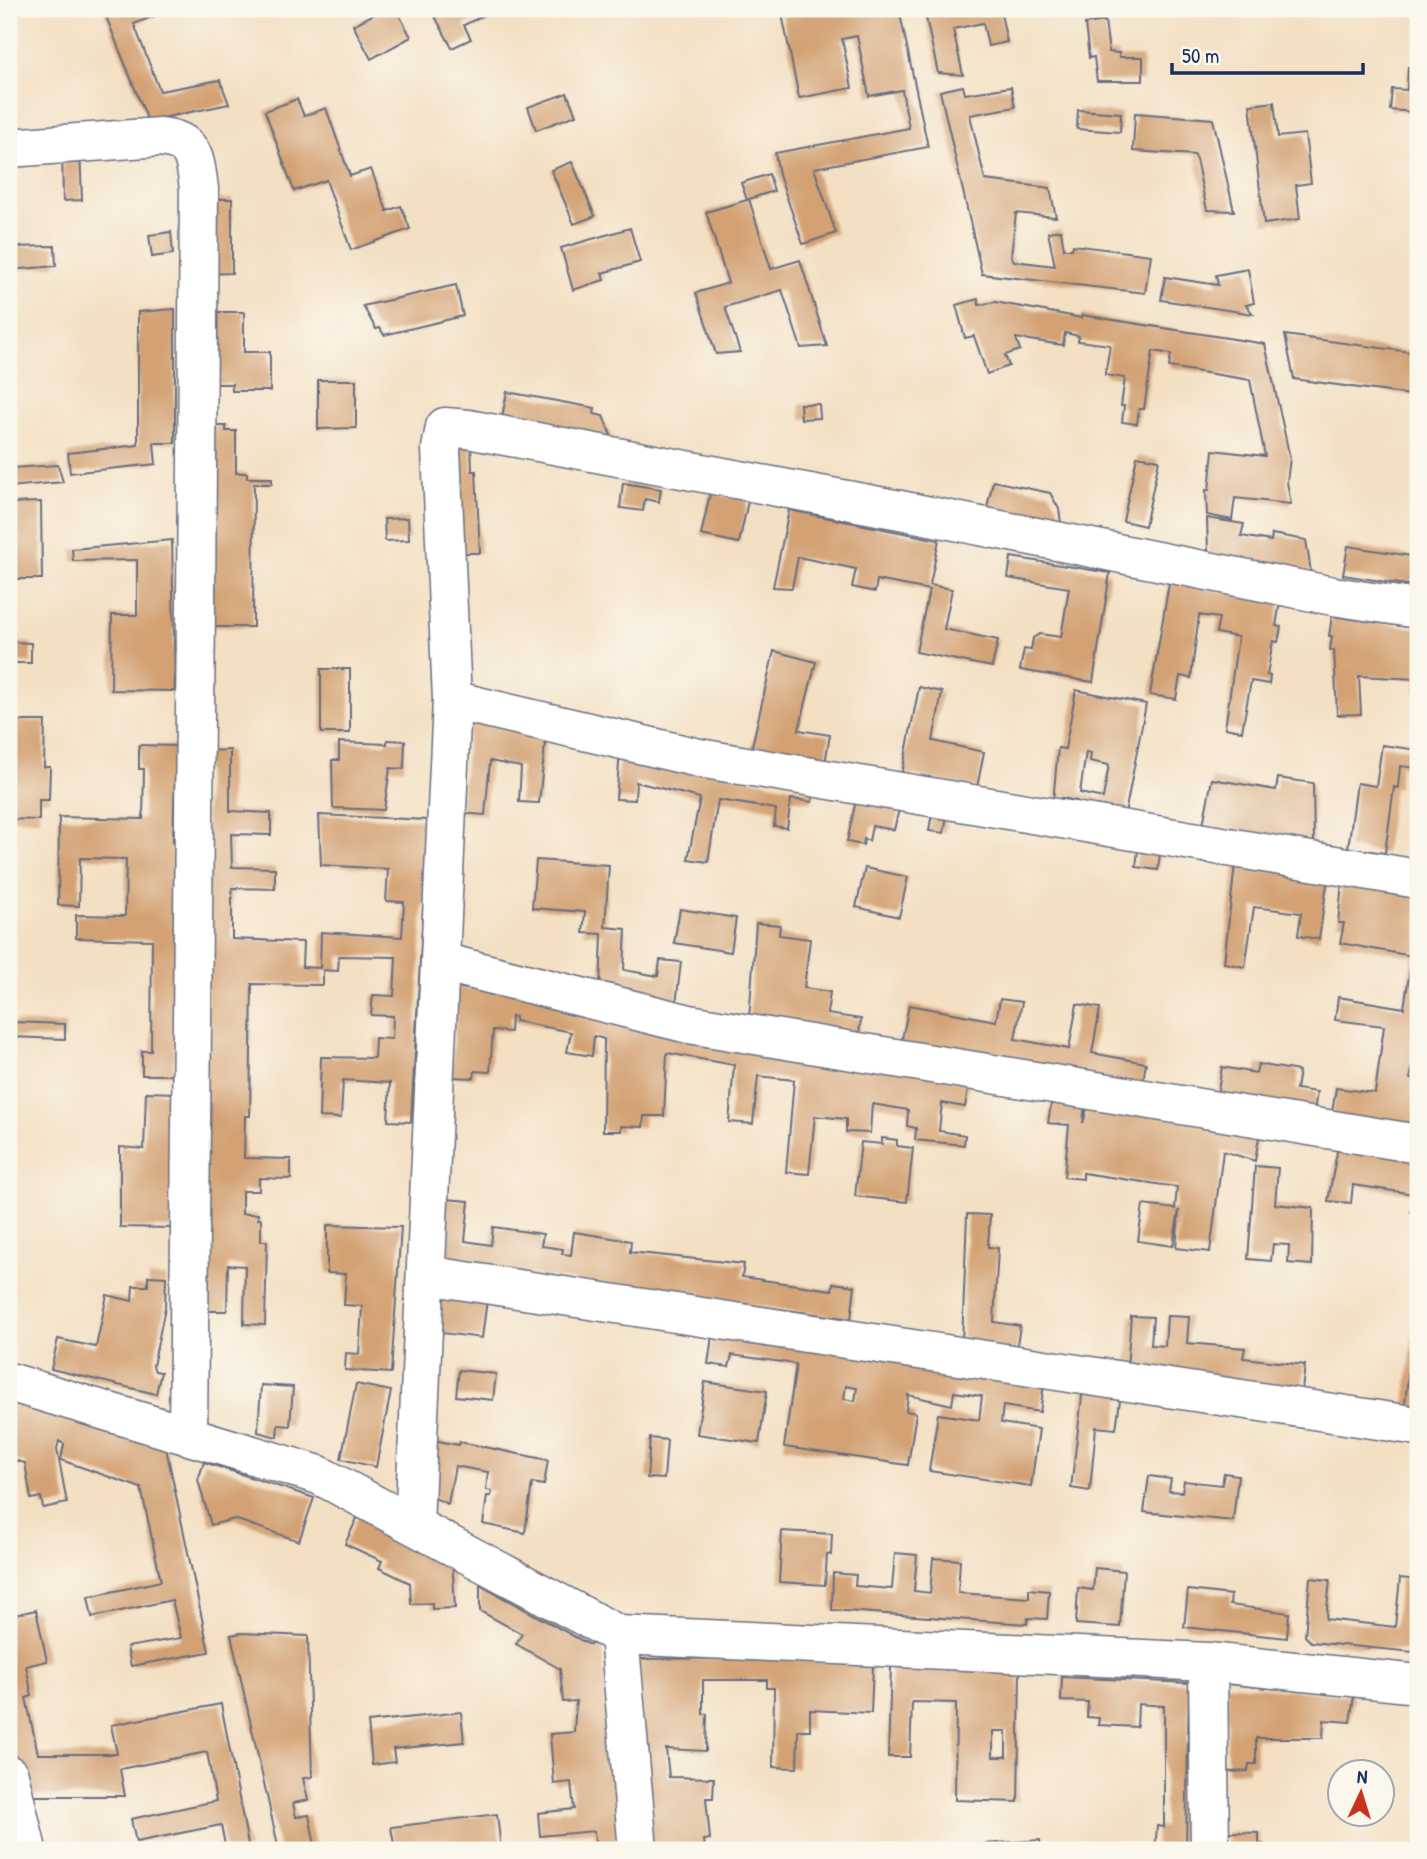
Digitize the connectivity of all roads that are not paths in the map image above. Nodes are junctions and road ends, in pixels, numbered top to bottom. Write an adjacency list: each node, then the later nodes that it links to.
1 (9, 148): 10 (street)
2 (1418, 609): 3 (street)
3 (452, 700): 4 (street); 5 (street)
4 (1418, 879)
5 (441, 962): 6 (street); 7 (street)
6 (1418, 1144)
7 (426, 1275): 9 (street); 11 (street)
8 (9, 1382): 10 (street)
9 (1418, 1426)
10 (188, 1434): 11 (street)
11 (414, 1525): 12 (street)
12 (619, 1635): 13 (street); 17 (street)
13 (1208, 1662): 14 (street); 18 (street)
14 (1418, 1684)
15 (9, 1774): 16 (street)
16 (27, 1850)
17 (638, 1850)
18 (1210, 1850)

